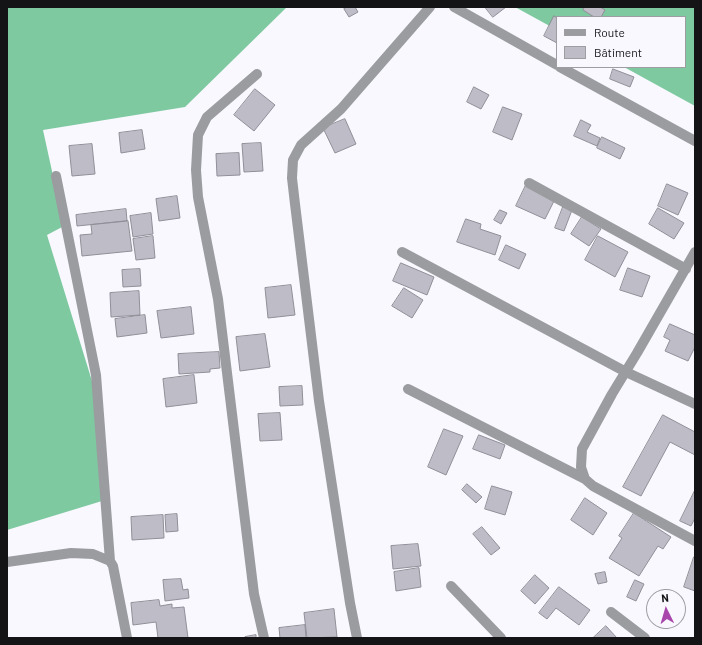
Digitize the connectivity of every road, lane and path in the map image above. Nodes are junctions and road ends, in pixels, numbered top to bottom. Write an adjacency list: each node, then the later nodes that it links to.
1 (430, 7): 23 (street)
2 (454, 7): 3 (street)
3 (556, 64)
4 (562, 68): 6 (street)
5 (257, 74): 22 (street)
6 (695, 141)
7 (56, 176): 17 (street)
8 (529, 182): 11 (street)
9 (402, 252): 12 (street)
10 (695, 252): 11 (street)
11 (686, 269): 12 (street)
12 (626, 372): 14 (street); 15 (street)
13 (408, 389): 15 (street)
14 (695, 404)
15 (585, 479): 16 (street)
16 (695, 541)
17 (110, 561): 18 (street); 21 (street)
18 (7, 562)
19 (451, 586): 24 (street)
20 (611, 612): 25 (street)
21 (127, 638)
22 (264, 638)
23 (357, 638)
24 (501, 638)
25 (645, 638)

